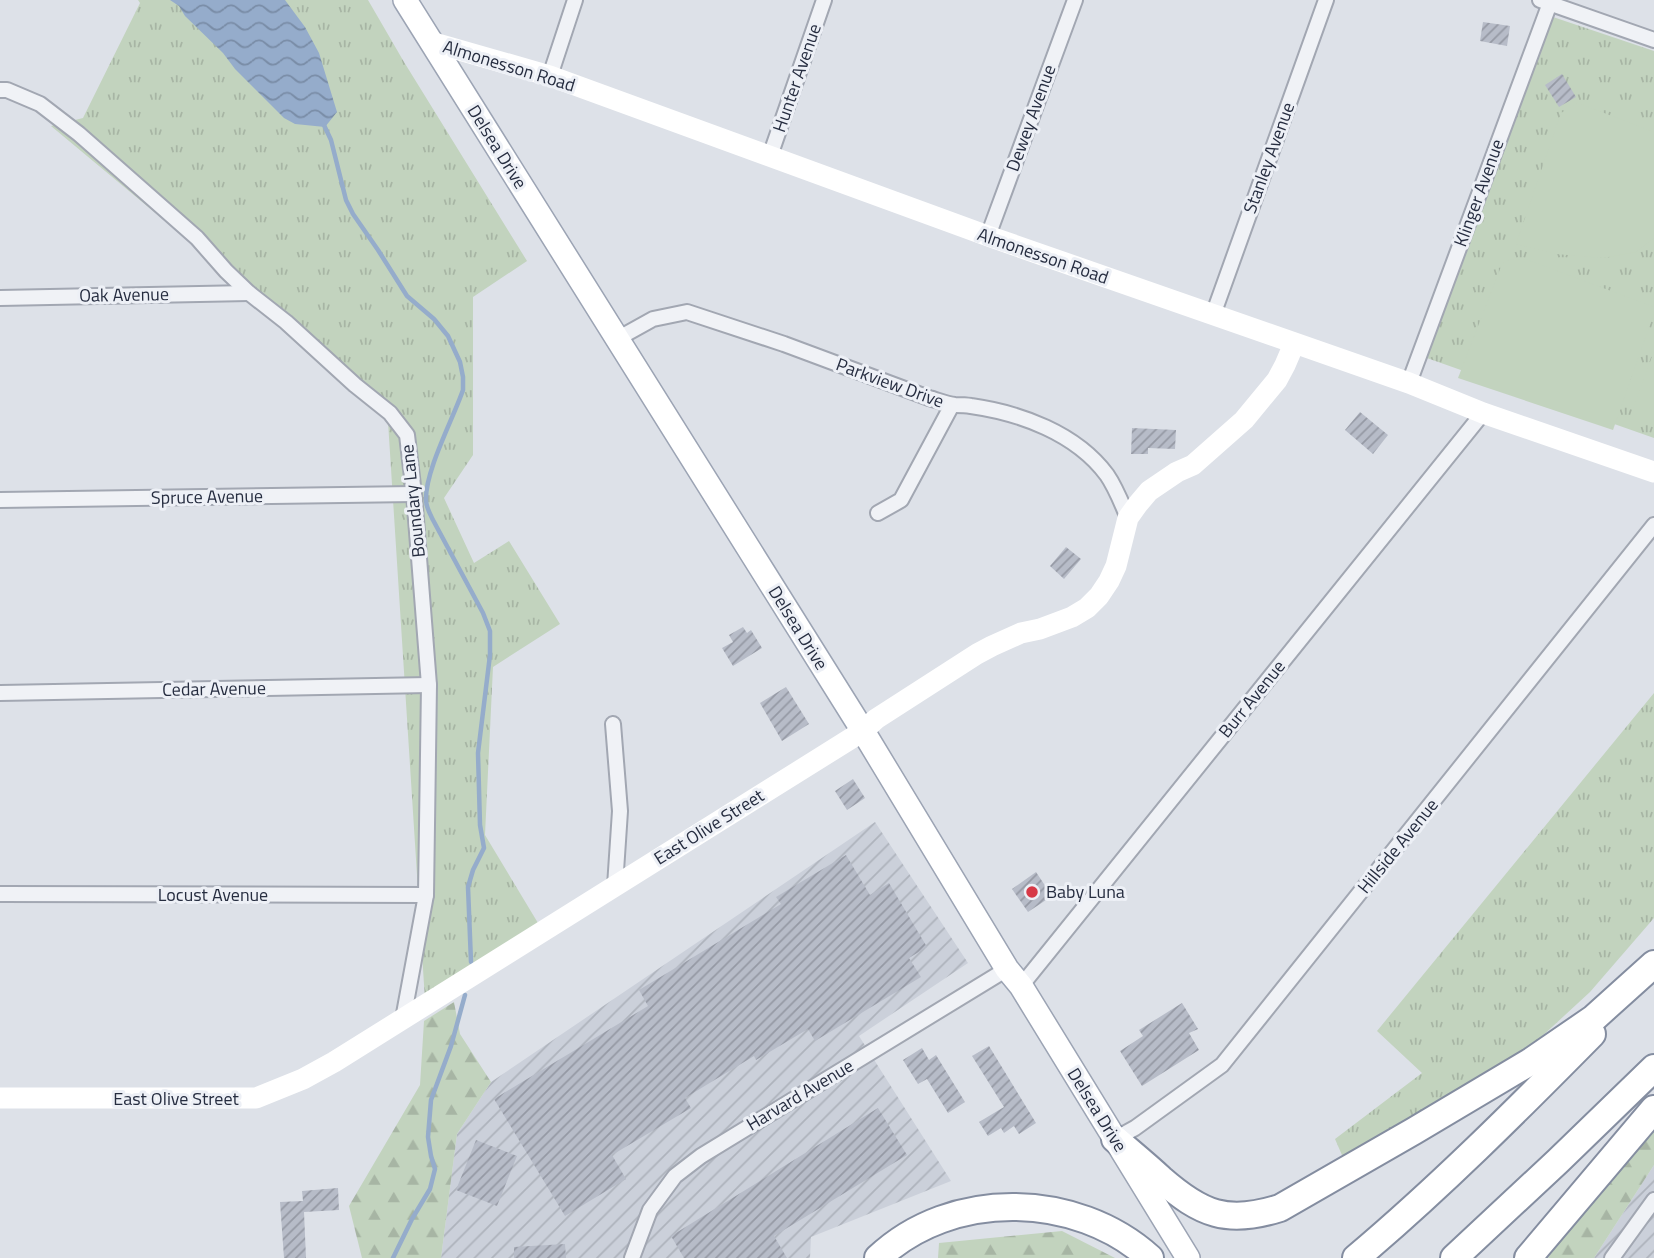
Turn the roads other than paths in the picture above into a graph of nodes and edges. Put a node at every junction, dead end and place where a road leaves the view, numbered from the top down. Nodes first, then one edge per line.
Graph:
1 (405, 0) edge
2 (575, 0) edge
3 (824, 0) edge
4 (1075, 0) edge
5 (1326, 0) edge
6 (1545, 2) edge
7 (1654, 40) edge
8 (431, 42) junction
9 (550, 76) junction
10 (0, 90) edge
11 (770, 156) junction
12 (988, 236) junction
13 (249, 293) junction
14 (0, 298) edge
15 (1213, 315) junction
16 (617, 339) junction
17 (1294, 344) junction
18 (1409, 383) junction
19 (952, 405) junction
20 (1483, 413) junction
21 (1654, 472) edge
22 (414, 494) junction
23 (0, 500) edge
24 (877, 513) dead end
25 (1128, 519) junction
26 (1654, 525) edge
27 (429, 685) junction
28 (0, 693) edge
29 (613, 724) dead end
30 (863, 731) junction
31 (615, 886) junction
32 (0, 894) edge
33 (426, 895) junction
34 (1654, 964) edge
35 (1654, 970) edge
36 (1014, 977) junction
37 (403, 1019) junction
38 (1654, 1068) edge
39 (0, 1098) edge
40 (1654, 1109) edge
41 (1115, 1139) junction
42 (1654, 1200) edge
43 (632, 1258) edge
44 (878, 1258) edge
45 (1150, 1258) edge
46 (1188, 1258) edge
47 (1356, 1258) edge
48 (1454, 1258) edge
49 (1528, 1258) edge
50 (1612, 1258) edge

1 - 8 main road, Delsea Drive
2 - 9 street
3 - 11 street, Hunter Avenue
4 - 12 street, Dewey Avenue
5 - 15 street, Stanley Avenue
6 - 7 street
6 - 18 street, Klinger Avenue
8 - 9 street, Almonesson Road
8 - 16 main road, Delsea Drive
9 - 11 street, Almonesson Road
10 - 13 street, Boundary Lane
11 - 12 street, Almonesson Road
12 - 15 street, Almonesson Road
13 - 14 street, Oak Avenue
13 - 22 street, Boundary Lane
15 - 17 street, Almonesson Road
16 - 19 street, Parkview Drive
16 - 30 main road, Delsea Drive
17 - 18 street, Almonesson Road
17 - 25 street, East Olive Street
18 - 20 street, Almonesson Road
19 - 24 street
19 - 25 street, Parkview Drive
20 - 21 street, Almonesson Road
20 - 36 street, Burr Avenue
22 - 23 street, Spruce Avenue
22 - 27 street, Boundary Lane
25 - 30 street, East Olive Street
26 - 41 street, Hillside Avenue
27 - 28 street, Cedar Avenue
27 - 33 street, Boundary Lane
29 - 31 street
30 - 31 street, East Olive Street
30 - 36 main road, Delsea Drive
31 - 37 street, East Olive Street
32 - 33 street, Locust Avenue
33 - 37 street, Boundary Lane
34 - 41 highway
35 - 47 highway
36 - 41 main road, Delsea Drive
36 - 43 street, Harvard Avenue
37 - 39 street, East Olive Street
38 - 48 highway
40 - 49 highway
41 - 46 main road, Delsea Drive
42 - 50 street
44 - 45 highway

